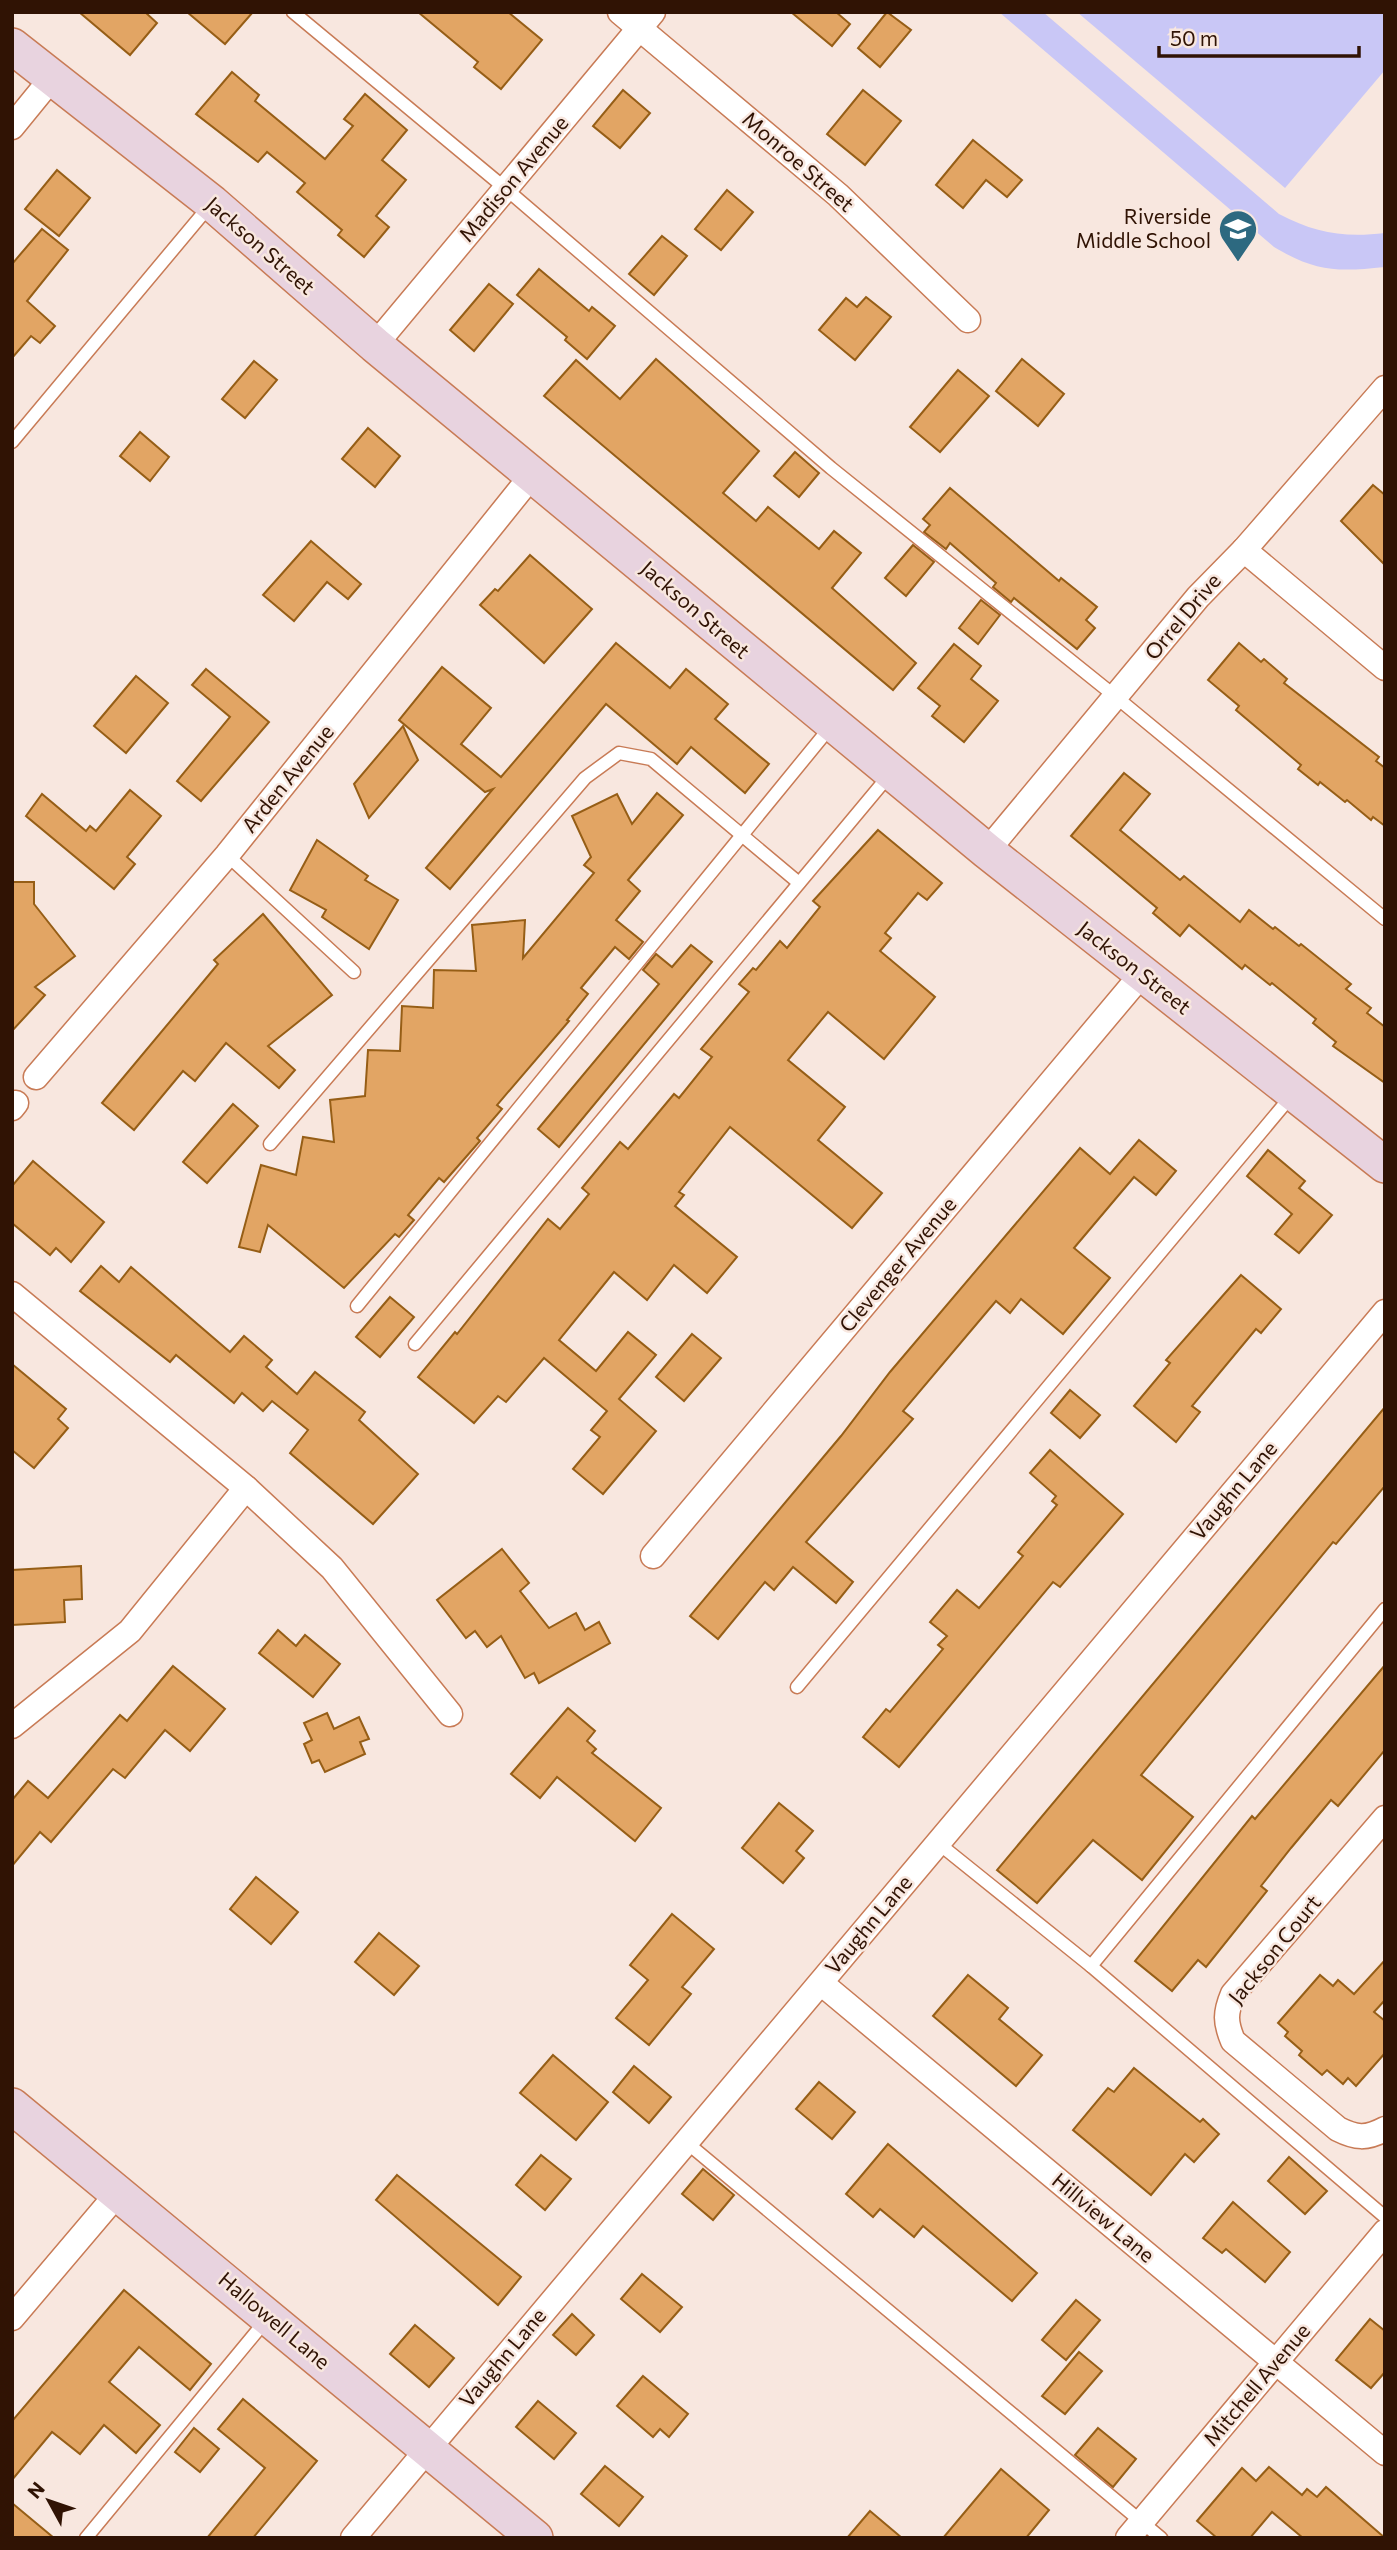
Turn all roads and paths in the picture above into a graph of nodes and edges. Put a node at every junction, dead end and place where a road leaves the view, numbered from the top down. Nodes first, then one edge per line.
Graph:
1 (293, 12) edge
2 (620, 12) edge
3 (646, 20) edge
4 (12, 46) edge
5 (52, 78) junction
6 (12, 127) edge
7 (506, 189) junction
8 (212, 204) junction
9 (968, 320) dead end
10 (375, 345) junction
11 (1381, 399) edge
12 (12, 442) edge
13 (533, 474) junction
14 (1244, 550) junction
15 (1385, 667) edge
16 (1116, 697) junction
17 (832, 724) junction
18 (891, 773) junction
19 (742, 835) junction
20 (987, 851) junction
21 (227, 855) junction
22 (799, 883) junction
23 (1385, 919) edge
24 (354, 972) dead end
25 (1142, 974) junction
26 (36, 1077) dead end
27 (1293, 1093) junction
28 (270, 1144) dead end
29 (1385, 1165) edge
30 (12, 1294) edge
31 (357, 1306) dead end
32 (1385, 1312) edge
33 (415, 1344) dead end
34 (246, 1488) junction
35 (653, 1556) dead end
36 (1385, 1609) edge
37 (797, 1687) dead end
38 (450, 1714) dead end
39 (16, 1718) edge
40 (1385, 1818) edge
41 (938, 1843) junction
42 (1091, 1966) junction
43 (821, 1983) junction
44 (12, 2106) edge
45 (1385, 2129) edge
46 (686, 2142) junction
47 (118, 2193) junction
48 (1385, 2217) edge
49 (1385, 2232) edge
50 (270, 2316) junction
51 (12, 2318) edge
52 (1276, 2363) junction
53 (426, 2449) junction
54 (1385, 2454) edge
55 (1135, 2530) edge
56 (86, 2538) edge
57 (353, 2538) edge
58 (535, 2538) edge
59 (1161, 2538) edge

1 - 7 lane
2 - 3 street, Monroe Street
3 - 7 street, Madison Avenue
3 - 9 street, Monroe Street
4 - 5 street, Jackson Street
5 - 6 street
5 - 8 street, Jackson Street
7 - 10 street, Madison Avenue
7 - 16 lane
8 - 10 street, Jackson Street
8 - 12 lane
10 - 13 street, Jackson Street
11 - 14 street, Orrel Drive
13 - 17 street, Jackson Street
13 - 21 street, Arden Avenue
14 - 15 street
14 - 16 street, Orrel Drive
16 - 20 street, Orrel Drive
16 - 23 lane
17 - 18 street, Jackson Street
17 - 19 lane
18 - 20 street, Jackson Street
18 - 22 lane
19 - 22 lane
19 - 28 lane
19 - 31 lane
20 - 25 street, Jackson Street
21 - 24 lane
21 - 26 street, Arden Avenue
22 - 33 lane
25 - 27 street, Jackson Street
25 - 35 street, Clevenger Avenue
27 - 29 street, Jackson Street
27 - 37 lane
30 - 34 street
32 - 41 street, Vaughn Lane
34 - 38 street
34 - 39 street
36 - 42 lane
40 - 45 street, Jackson Court
41 - 42 lane
41 - 43 street, Vaughn Lane
42 - 48 lane
43 - 46 street, Vaughn Lane
43 - 52 street, Hillview Lane
44 - 47 street, Hallowell Lane
46 - 53 street, Vaughn Lane
46 - 55 lane
47 - 50 street, Hallowell Lane
47 - 51 street
49 - 52 street, Mitchell Avenue
50 - 53 street, Hallowell Lane
50 - 56 lane
52 - 54 street, Hillview Lane
52 - 55 street, Mitchell Avenue
53 - 57 street, Vaughn Lane
53 - 58 street, Hallowell Lane
55 - 59 lane

